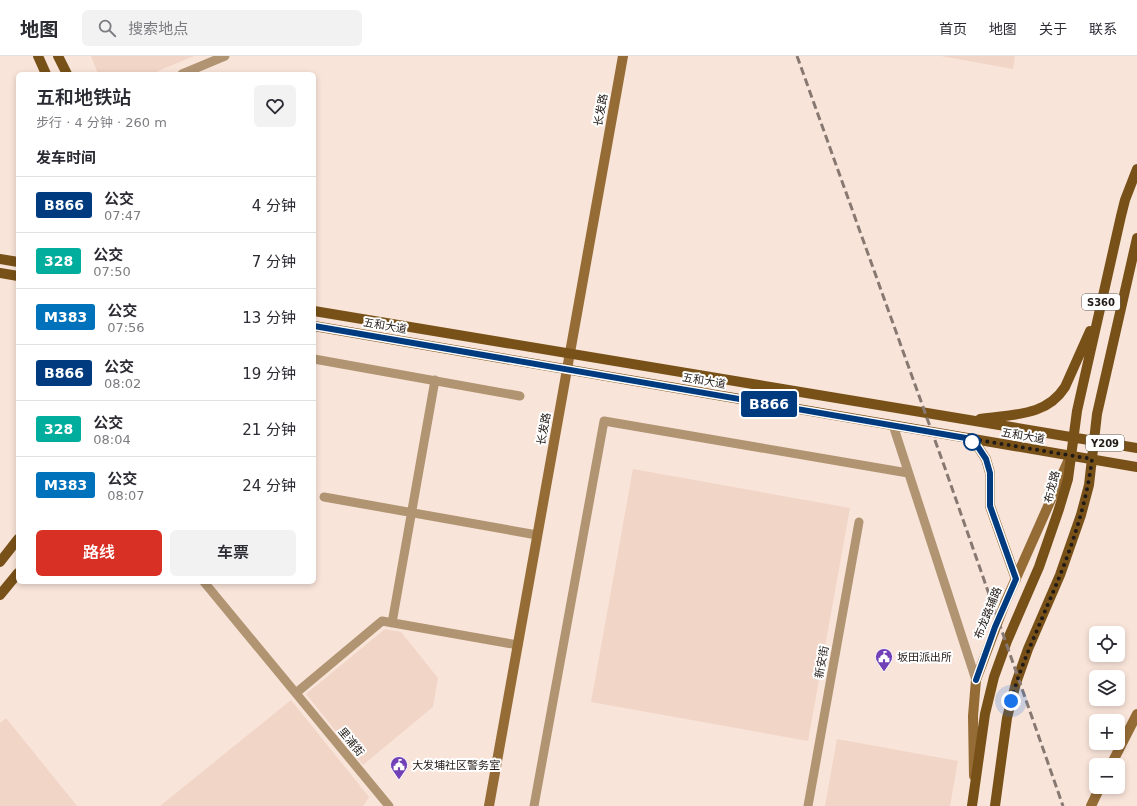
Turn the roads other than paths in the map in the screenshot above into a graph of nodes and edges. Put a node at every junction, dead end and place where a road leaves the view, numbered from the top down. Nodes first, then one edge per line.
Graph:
1 (38, 56) edge
2 (58, 56) edge
3 (225, 56) edge
4 (623, 56) edge
5 (45, 72) edge
6 (66, 72) edge
7 (187, 72) edge
8 (1137, 168) edge
9 (1137, 238) edge
10 (0, 259) edge
11 (16, 262) edge
12 (0, 273) edge
13 (16, 276) edge
14 (316, 311) edge
15 (1099, 311) junction
16 (316, 326) edge
17 (570, 354) junction
18 (316, 359) edge
19 (567, 369) junction
20 (435, 380) junction
21 (520, 396) dead end
22 (970, 420) junction
23 (893, 425) junction
24 (1073, 437) junction
25 (966, 438) junction
26 (1094, 441) junction
27 (1137, 448) edge
28 (1071, 456) junction
29 (1092, 459) junction
30 (1137, 467) edge
31 (908, 472) junction
32 (324, 497) dead end
33 (411, 513) junction
34 (859, 522) dead end
35 (537, 535) junction
36 (16, 542) edge
37 (0, 562) edge
38 (16, 575) edge
39 (1016, 579) junction
40 (206, 584) edge
41 (0, 595) edge
42 (392, 623) junction
43 (518, 645) junction
44 (976, 680) junction
45 (296, 693) junction
46 (1137, 714) edge
47 (1115, 758) edge
48 (974, 790) junction
49 (1096, 794) edge
50 (389, 806) edge
51 (489, 806) edge
52 (534, 806) edge
53 (808, 806) edge
54 (972, 806) edge
55 (995, 806) edge
56 (1090, 806) edge

1 - 5 main road
2 - 6 main road
3 - 7 street
4 - 17 street, 长发路
8 - 15 main road, 布龙路 / S360
9 - 26 main road, S360
10 - 11 main road
12 - 13 main road
14 - 17 main road, 五和大道 / Y209
15 - 22 main road
15 - 24 main road, 布龙路 / S360
16 - 19 main road, 五和大道 / Y209
17 - 19 street, 长发路
17 - 22 main road, 五和大道 / Y209
18 - 20 street
19 - 23 main road, 五和大道 / Y209
19 - 35 street, 长发路
20 - 21 street
20 - 33 street
22 - 24 main road, 五和大道 / Y209
23 - 25 main road, 五和大道 / Y209
23 - 31 street
24 - 26 main road, 五和大道 / Y209
24 - 28 main road, 布龙路 / S360
25 - 28 main road, 五和大道 / Y209
25 - 39 street
26 - 27 main road, 五和大道 / Y209
26 - 29 main road, S360
28 - 29 main road, 五和大道 / Y209
28 - 39 street, 布龙路辅路
28 - 48 main road, 布龙路 / S360
29 - 30 main road, 五和大道 / Y209
29 - 55 main road, S360
31 - 44 street
31 - 52 street
32 - 33 street
33 - 35 street
33 - 42 street
34 - 53 street, 新安街
35 - 43 street, 长发路
36 - 37 main road
38 - 41 main road
39 - 44 street, 布龙路辅路
40 - 45 street, 里浦街
42 - 43 street
42 - 45 street
43 - 51 street, 长发路
44 - 48 street, 布龙路辅路
45 - 50 street, 里浦街
46 - 47 street
48 - 54 main road, 布龙路 / S360
49 - 56 street

